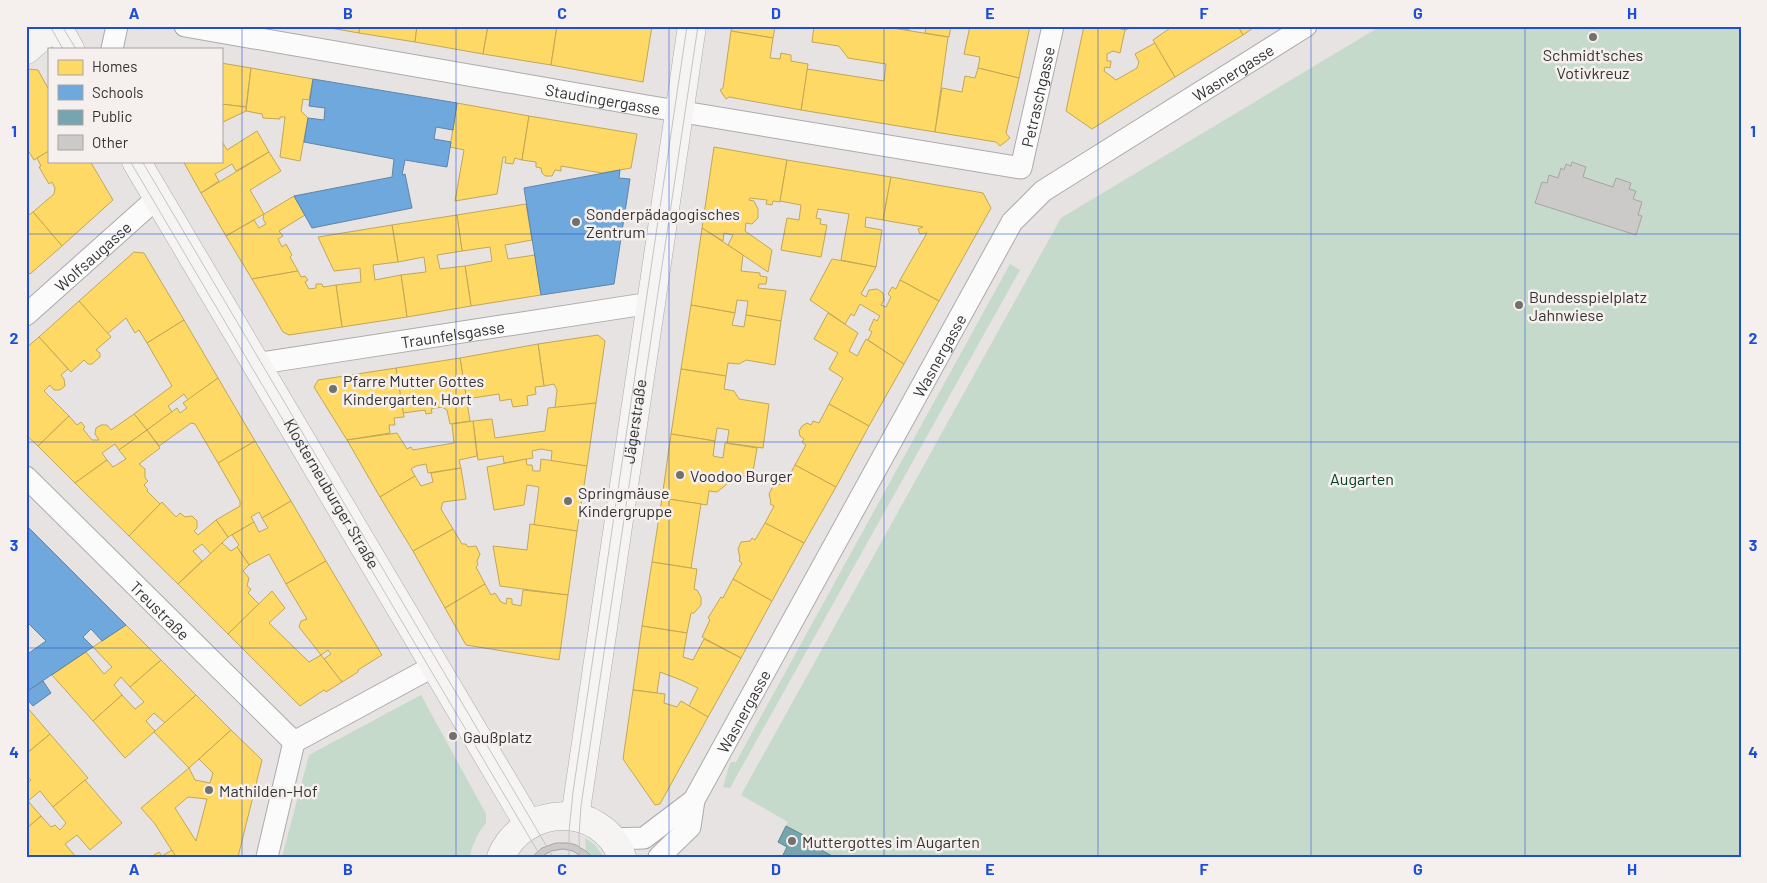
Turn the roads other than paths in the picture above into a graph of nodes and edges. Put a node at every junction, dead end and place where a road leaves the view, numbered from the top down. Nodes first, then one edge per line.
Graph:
1 (56, 26) edge
2 (117, 26) edge
3 (185, 26) edge
4 (692, 26) edge
5 (1053, 26) edge
6 (1306, 26) edge
7 (69, 48) edge
8 (112, 48) edge
9 (26, 50) edge
10 (680, 110) junction
11 (137, 162) edge
12 (1021, 168) joint
13 (157, 198) junction
14 (651, 303) junction
15 (26, 315) edge
16 (255, 364) junction
17 (26, 477) edge
18 (434, 666) junction
19 (294, 742) junction
20 (694, 800) junction
21 (575, 817) junction
22 (529, 825) junction
23 (616, 848) edge
24 (267, 857) edge
25 (502, 857) edge
26 (659, 857) edge

1 - 7 main road
1 - 9 main road
2 - 8 street
3 - 10 street, Staudingergasse
4 - 10 main road, Jägerstraße
5 - 12 street, Petraschgasse
6 - 20 street, Wasnergasse
10 - 12 street, Staudingergasse
10 - 14 main road, Jägerstraße
11 - 13 main road, Klosterneuburger Straße
13 - 15 street, Wolfsaugasse
13 - 16 main road, Klosterneuburger Straße
14 - 16 street, Traunfelsgasse
14 - 21 main road, Jägerstraße
16 - 18 main road, Klosterneuburger Straße
17 - 19 street, Treustraße
18 - 19 street
18 - 22 main road, Klosterneuburger Straße
19 - 24 street
20 - 23 street, Wasnergasse
20 - 26 street, Wasnergasse
21 - 22 main road
21 - 23 main road
22 - 25 main road

